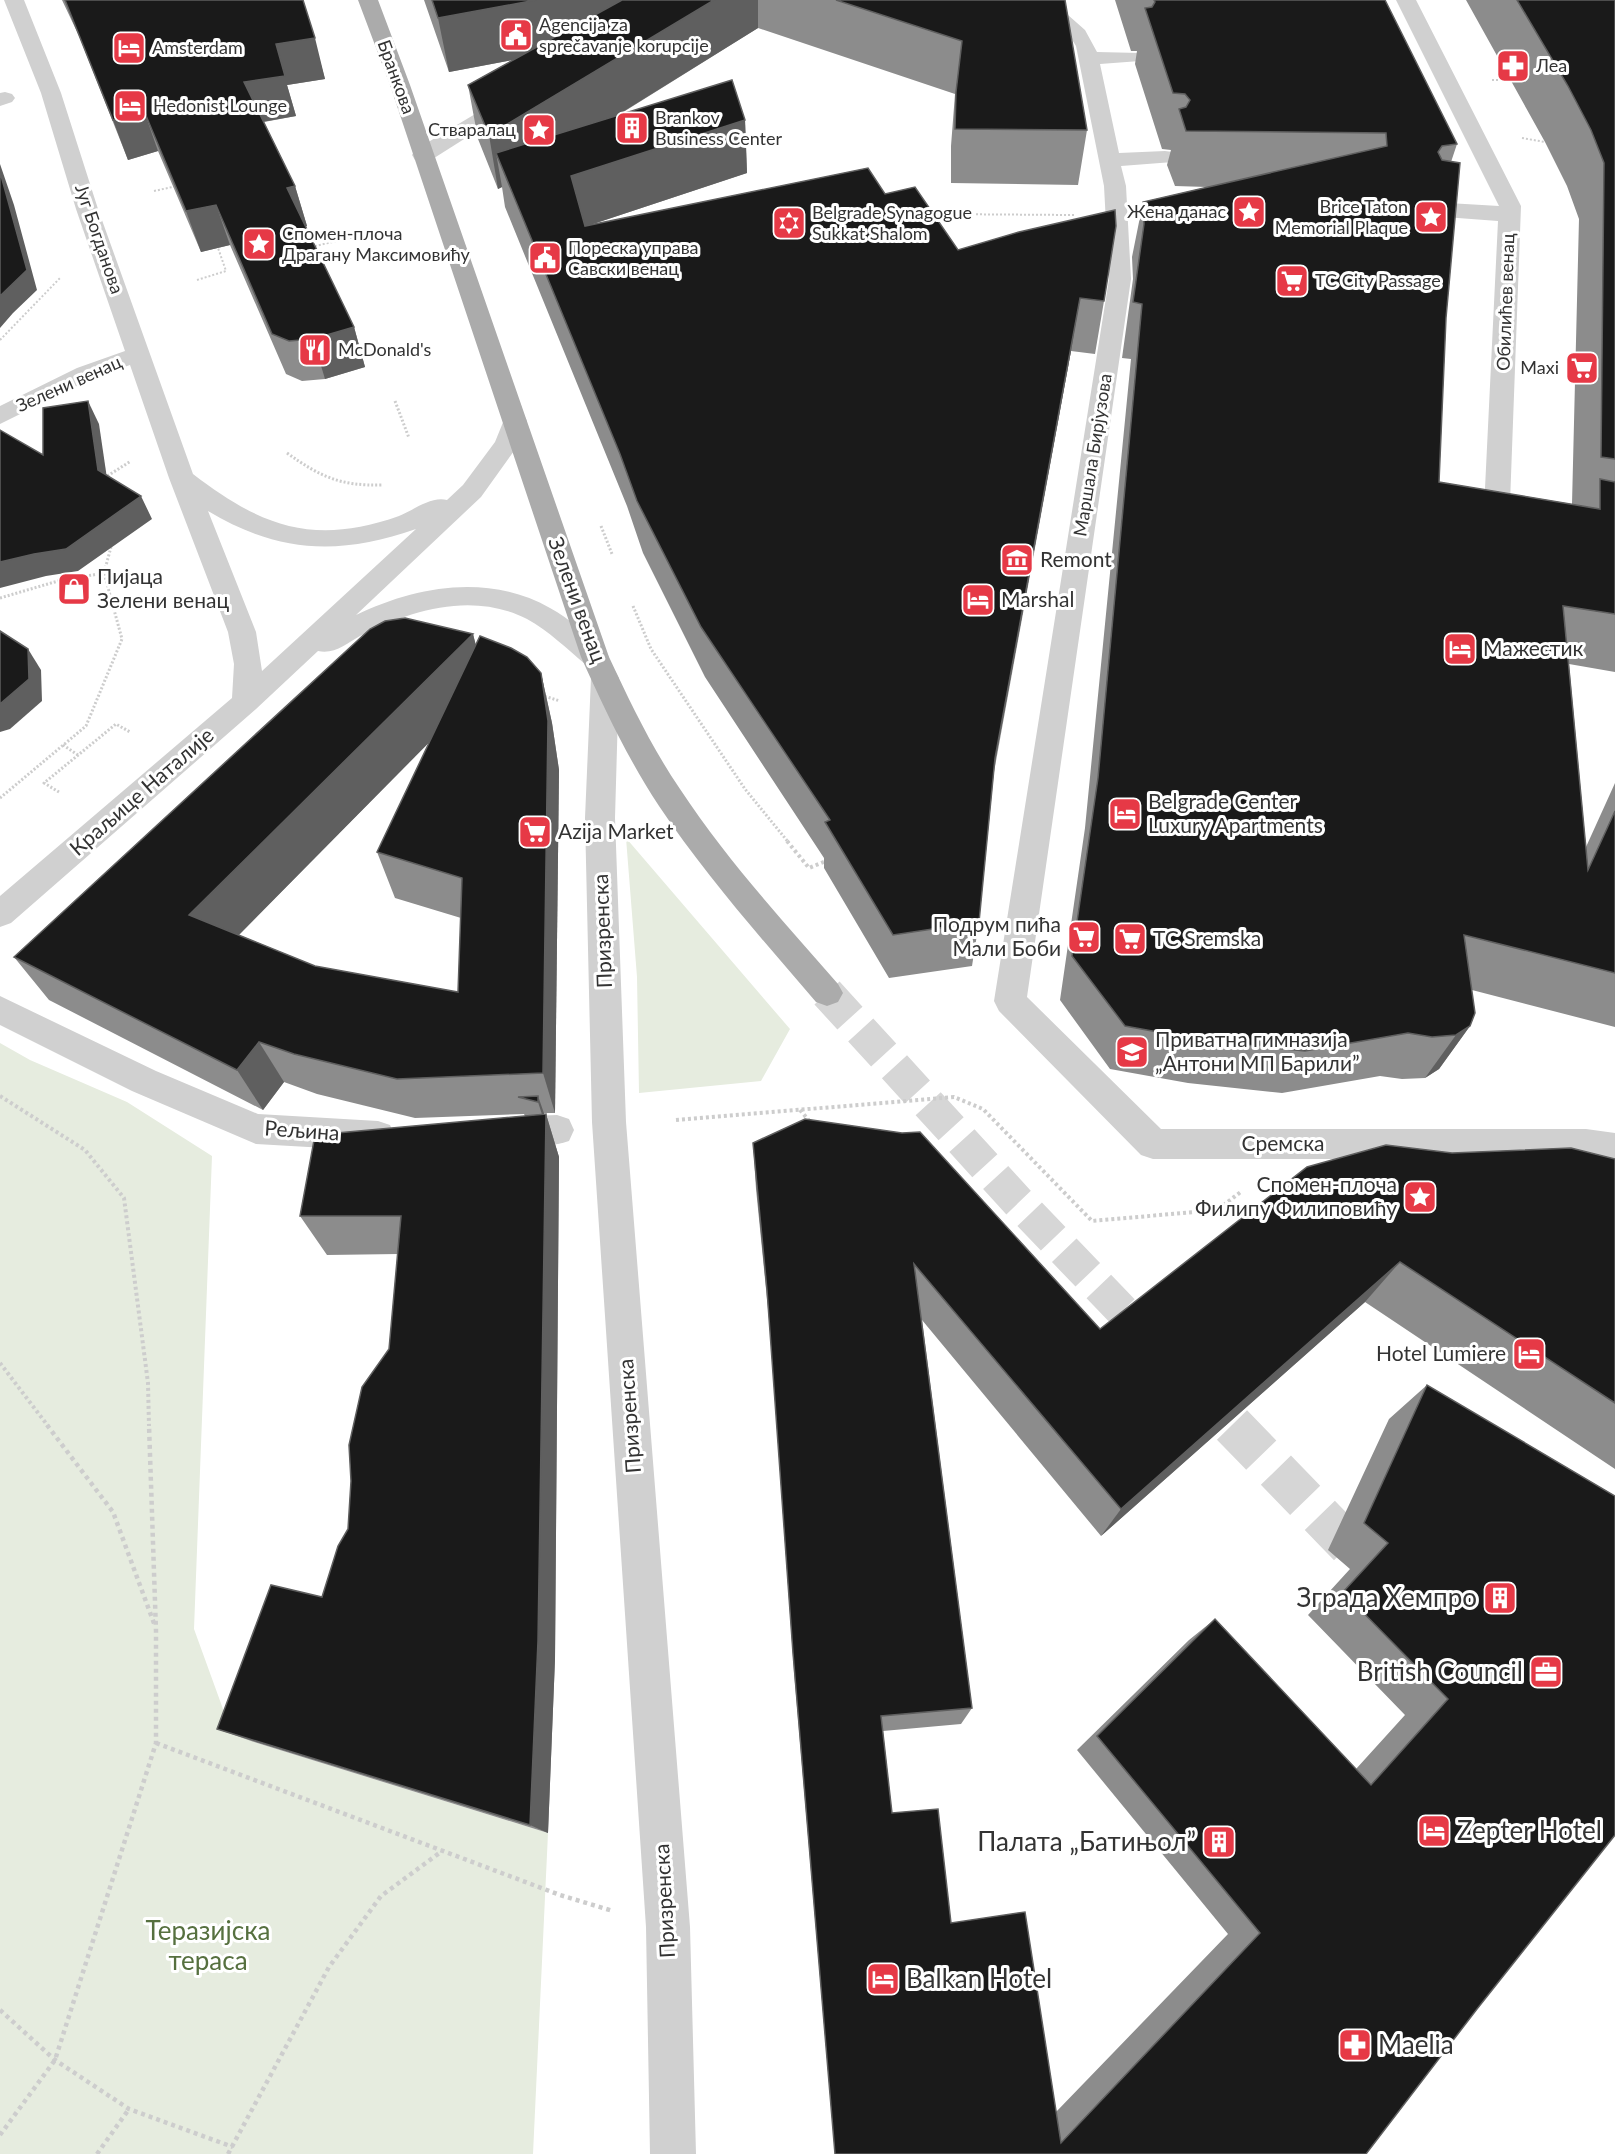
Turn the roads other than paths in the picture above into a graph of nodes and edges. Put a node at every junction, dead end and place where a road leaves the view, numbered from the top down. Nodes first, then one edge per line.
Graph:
1 (14, 0) edge
2 (368, 0) edge
3 (1040, 0) edge
4 (1406, 0) edge
5 (1131, 50) dead end
6 (1088, 52) junction
7 (535, 86) edge
8 (423, 155) junction
9 (1165, 157) dead end
10 (1112, 166) junction
11 (1431, 209) edge
12 (1509, 215) junction
13 (139, 354) junction
14 (0, 416) edge
15 (514, 421) junction
16 (182, 478) junction
17 (472, 491) junction
18 (1615, 530) edge
19 (282, 667) junction
20 (600, 668) junction
21 (246, 702) junction
22 (0, 914) edge
23 (827, 993) tunnel mouth
24 (1010, 1001) joint
25 (0, 1010) edge
26 (609, 1128) junction
27 (476, 1133) edge
28 (407, 1136) edge
29 (1615, 1148) edge
30 (673, 2154) edge

1 - 13 street, Југ Богданова
2 - 8 main road, Бранкова
3 - 6 street, Маршала Бирјузова
4 - 12 street, Обилићев венац
5 - 6 street
6 - 10 street, Маршала Бирјузова
7 - 8 street
8 - 15 main road, Зелени венац
9 - 10 street
10 - 24 street, Маршала Бирјузова
11 - 12 street
12 - 18 street, Обилићев венац
13 - 14 street, Зелени венац
13 - 16 street, Југ Богданова
15 - 17 street, Краљице Наталије
15 - 20 main road, Зелени венац
16 - 17 street
16 - 21 street, Југ Богданова
17 - 19 street, Краљице Наталије
19 - 20 street, Краљице Наталије
19 - 21 street, Краљице Наталије
20 - 23 main road, Зелени венац
20 - 26 street, Призренска
21 - 22 street, Краљице Наталије
24 - 29 street, Сремска
25 - 28 street, Рељина
26 - 27 street
26 - 30 street, Призренска

